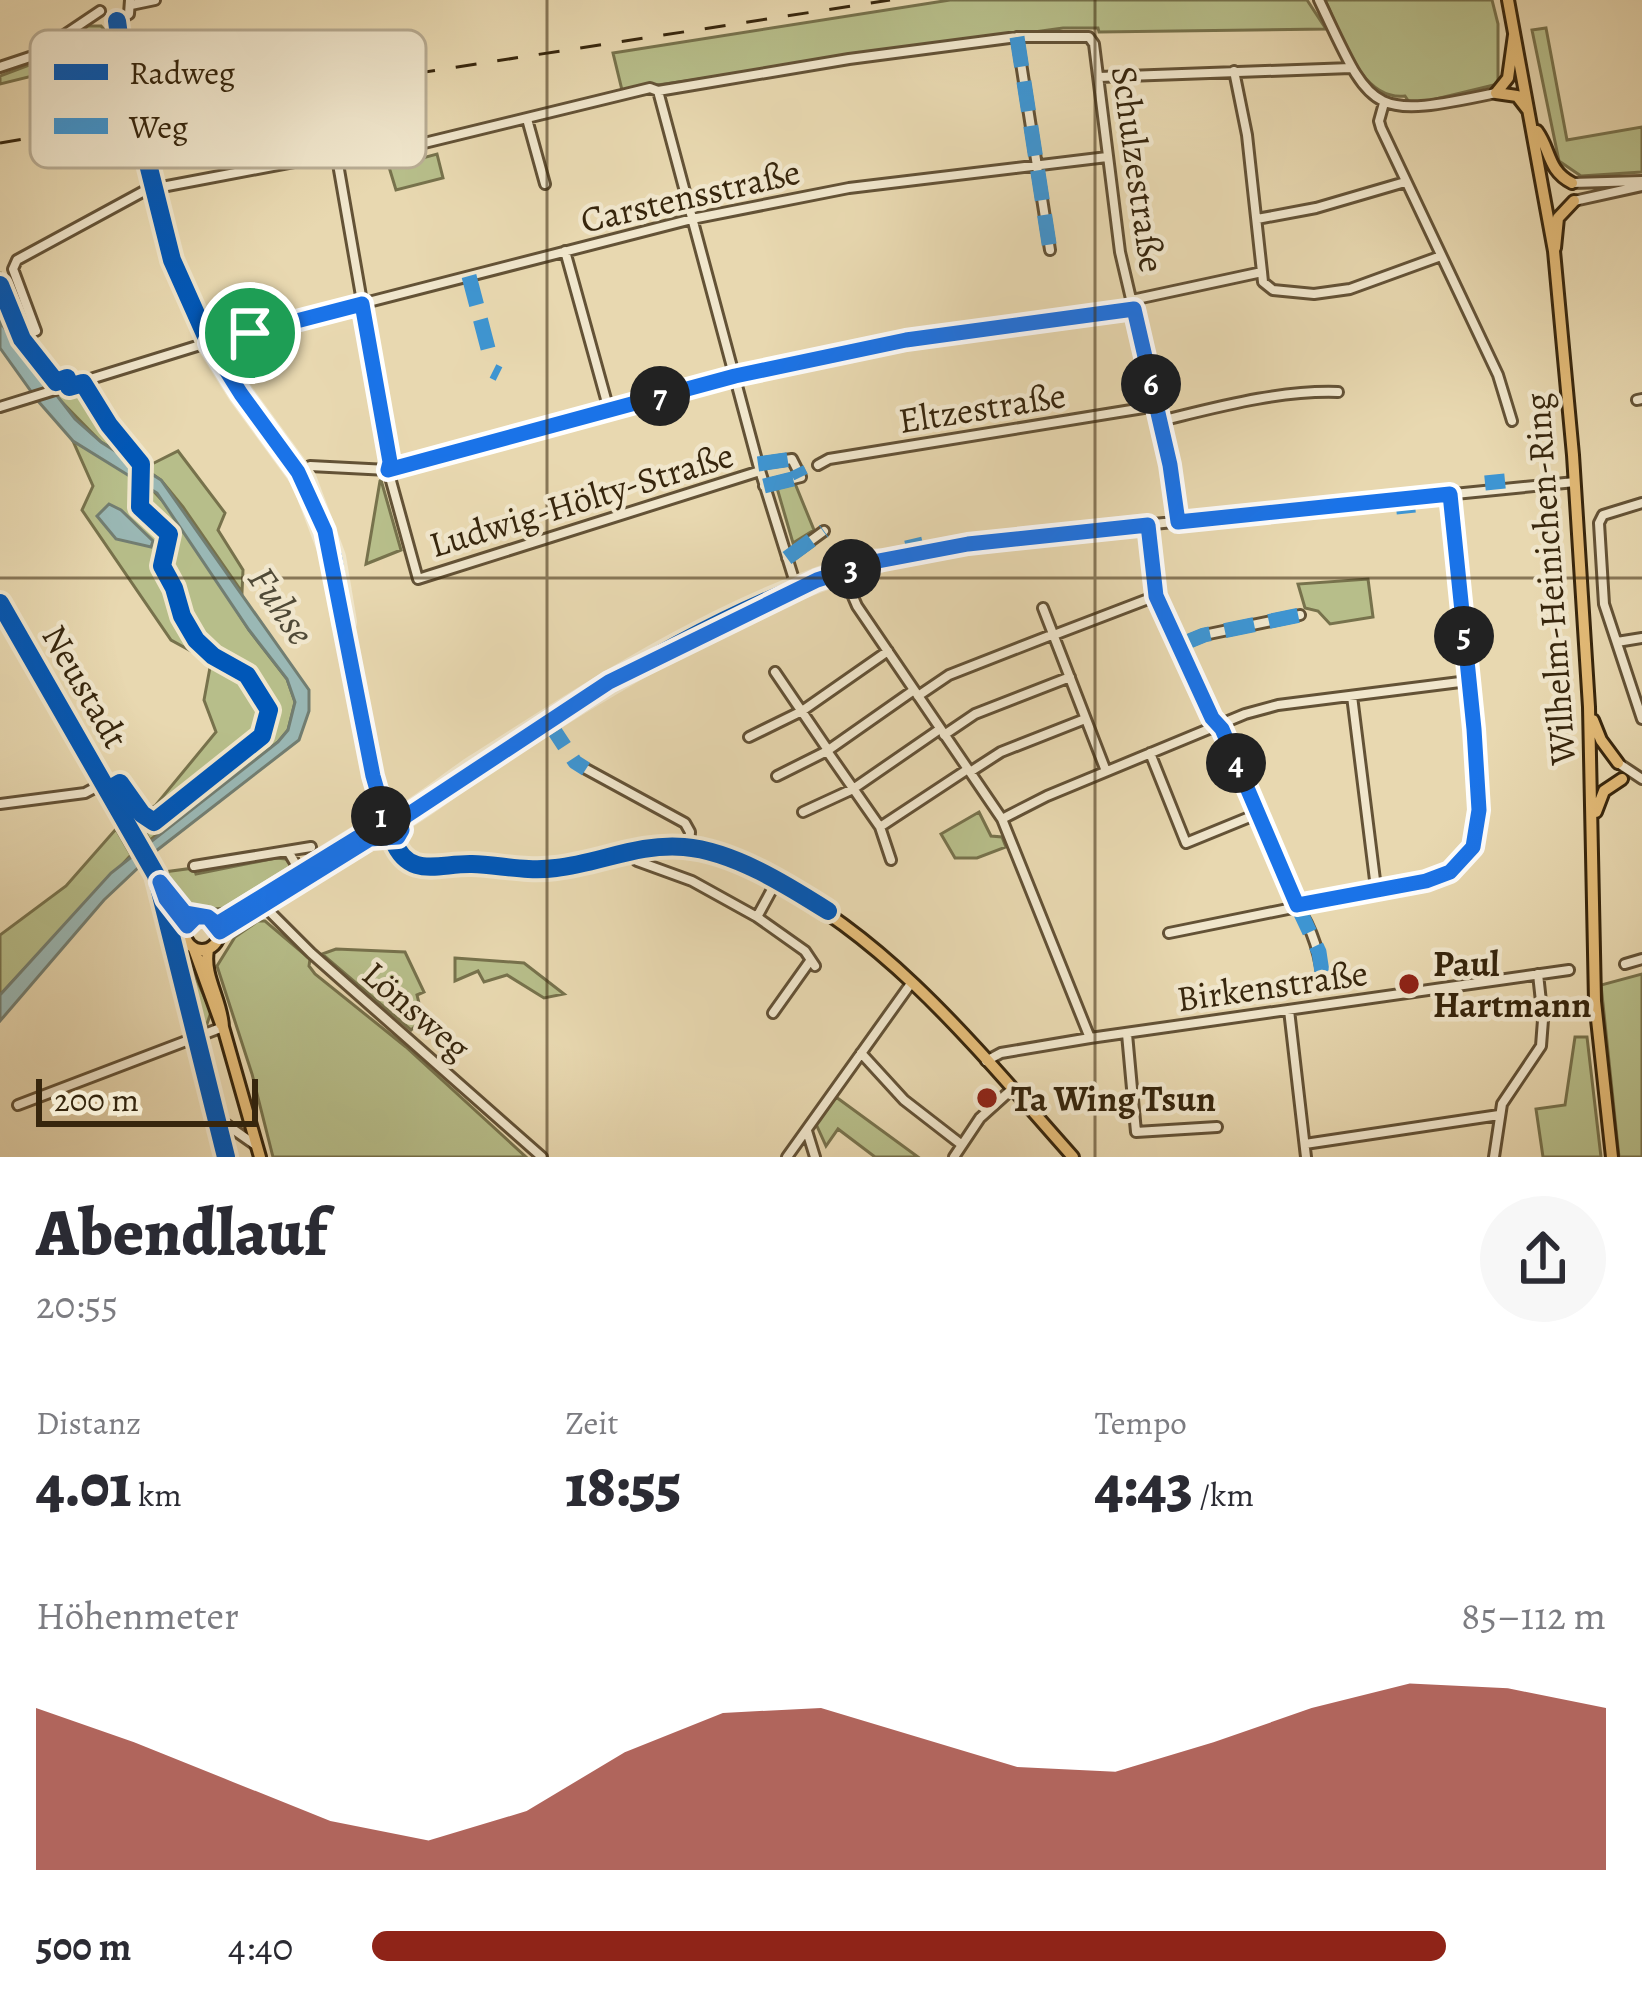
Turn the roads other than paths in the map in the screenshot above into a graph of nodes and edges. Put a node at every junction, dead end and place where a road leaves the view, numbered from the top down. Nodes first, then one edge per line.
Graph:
1 (155, 0) edge
2 (1319, 0) edge
3 (1508, 0) edge
4 (131, 2) edge
5 (100, 5) edge
6 (117, 22) junction
7 (67, 30) edge
8 (118, 30) edge
9 (1515, 32) junction
10 (1017, 38) junction
11 (30, 57) edge
12 (0, 67) edge
13 (1351, 68) junction
14 (1234, 71) junction
15 (1099, 76) junction
16 (654, 89) junction
17 (1496, 93) junction
18 (1384, 103) junction
19 (527, 119) junction
20 (1534, 123) junction
21 (426, 143) edge
22 (1107, 157) junction
23 (1035, 164) junction
24 (149, 168) edge
25 (261, 168) edge
26 (339, 168) edge
27 (1406, 182) junction
28 (1572, 183) joint
29 (545, 184) dead end
30 (1642, 184) edge
31 (154, 188) junction
32 (1574, 201) joint
33 (692, 219) junction
34 (1257, 219) junction
35 (1050, 250) dead end
36 (565, 251) junction
37 (1554, 251) junction
38 (1441, 256) junction
39 (1262, 272) junction
40 (362, 304) junction
41 (1133, 304) junction
42 (36, 331) dead end
43 (209, 343) junction
44 (735, 376) junction
45 (1338, 392) dead end
46 (3, 405) edge
47 (1156, 406) junction
48 (609, 410) junction
49 (1160, 421) junction
50 (1512, 421) dead end
51 (818, 465) dead end
52 (759, 468) junction
53 (388, 470) junction
54 (298, 472) junction
55 (1575, 482) junction
56 (764, 486) junction
57 (1450, 494) junction
58 (1642, 503) edge
59 (1178, 522) junction
60 (1148, 525) junction
61 (824, 531) dead end
62 (787, 558) junction
63 (842, 572) junction
64 (797, 589) junction
65 (1156, 596) junction
66 (0, 602) edge
67 (1042, 608) dead end
68 (1300, 614) dead end
69 (1054, 635) junction
70 (1642, 638) edge
71 (1617, 642) junction
72 (1182, 644) junction
73 (888, 652) junction
74 (775, 672) dead end
75 (1070, 677) junction
76 (1468, 681) junction
77 (916, 693) junction
78 (1352, 696) junction
79 (1589, 707) junction
80 (802, 711) junction
81 (1085, 719) junction
82 (1642, 719) edge
83 (1217, 724) junction
84 (942, 732) junction
85 (749, 737) dead end
86 (828, 751) junction
87 (1150, 753) junction
88 (1618, 763) junction
89 (1593, 767) junction
90 (586, 769) dead end
91 (969, 771) junction
92 (1106, 771) junction
93 (777, 776) dead end
94 (1622, 779) junction
95 (1642, 781) edge
96 (104, 783) junction
97 (853, 789) junction
98 (0, 805) edge
99 (803, 812) dead end
100 (384, 814) junction
101 (1257, 814) junction
102 (1002, 819) junction
103 (400, 820) junction
104 (1593, 821) junction
105 (880, 827) junction
106 (377, 832) junction
107 (393, 840) junction
108 (311, 848) dead end
109 (689, 848) junction
110 (288, 851) junction
111 (891, 860) dead end
112 (637, 861) dead end
113 (194, 866) dead end
114 (303, 877) junction
115 (776, 882) junction
116 (1376, 888) junction
117 (261, 904) junction
118 (1297, 905) junction
119 (164, 915) dead end
120 (757, 917) junction
121 (191, 922) junction
122 (218, 928) junction
123 (1169, 933) dead end
124 (194, 949) junction
125 (208, 950) junction
126 (1642, 959) edge
127 (1625, 964) dead end
128 (1569, 970) dead end
129 (1538, 974) junction
130 (1323, 979) dead end
131 (912, 982) junction
132 (1288, 1010) junction
133 (773, 1013) dead end
134 (224, 1027) junction
135 (1127, 1034) junction
136 (196, 1037) junction
137 (1090, 1038) junction
138 (861, 1053) junction
139 (985, 1062) junction
140 (1011, 1090) junction
141 (18, 1105) dead end
142 (1498, 1114) junction
143 (216, 1117) junction
144 (1217, 1127) dead end
145 (807, 1130) junction
146 (1305, 1144) junction
147 (962, 1145) junction
148 (259, 1152) edge
149 (226, 1157) edge
150 (542, 1157) edge
151 (787, 1157) edge
152 (815, 1157) edge
153 (954, 1157) edge
154 (1072, 1157) edge
155 (1306, 1157) edge
156 (1494, 1157) edge
157 (1612, 1157) edge

1 - 4 street
2 - 13 street
3 - 9 main road, Wilhelm-Heinichen-Ring
4 - 6 street
5 - 6 street
5 - 7 street
6 - 8 street
9 - 17 main road
9 - 20 main road, Wilhelm-Heinichen-Ring
10 - 15 street, Schulzestraße
10 - 16 street
10 - 23 street
11 - 12 street
13 - 14 street
13 - 18 street
14 - 15 street
14 - 34 street
15 - 22 street, Schulzestraße
16 - 19 street
16 - 33 street
17 - 18 street
17 - 20 main road
18 - 27 street
19 - 21 street
19 - 29 street
20 - 28 main road
20 - 37 main road, Wilhelm-Heinichen-Ring
22 - 23 street, Carstensstraße
22 - 41 street, Schulzestraße
23 - 33 street, Carstensstraße
23 - 35 street
24 - 31 street
25 - 31 street
26 - 40 street
27 - 34 street
27 - 38 street
28 - 30 street
30 - 32 street
31 - 42 street
31 - 43 street
32 - 37 main road
33 - 36 street, Carstensstraße
33 - 44 street
34 - 39 street
36 - 40 street, Carstensstraße
36 - 48 street
37 - 55 main road, Wilhelm-Heinichen-Ring
38 - 39 street
38 - 50 street
39 - 41 street
40 - 43 street, Carstensstraße
40 - 53 street
41 - 44 street
41 - 47 street, Schulzestraße
43 - 46 street, Carstensstraße
43 - 54 street
44 - 48 street
44 - 52 street
45 - 49 street
47 - 49 street, Schulzestraße
47 - 51 street, Eltzestraße
48 - 53 street
49 - 59 street, Schulzestraße
52 - 53 street, Ludwig-Hölty-Straße
52 - 56 street
52 - 56 street
53 - 54 street
54 - 100 street
55 - 57 street
55 - 79 main road, Wilhelm-Heinichen-Ring
56 - 62 street
57 - 59 street
57 - 76 street
58 - 71 street
59 - 60 street
60 - 63 street
60 - 65 street
61 - 62 street
62 - 64 street
63 - 64 street
63 - 73 street
64 - 103 street
65 - 69 street
65 - 72 street
66 - 96 main road, Neustadt
67 - 69 street
68 - 72 street
69 - 75 street
69 - 77 street
70 - 71 street
71 - 82 street
72 - 83 street
73 - 77 street
73 - 80 street
74 - 80 street
75 - 81 street
75 - 84 street
76 - 78 street
76 - 116 street
77 - 84 street
77 - 86 street
78 - 83 street
78 - 116 street
79 - 88 main road
79 - 89 main road, Wilhelm-Heinichen-Ring
80 - 85 street
80 - 86 street
81 - 91 street
81 - 92 street
83 - 87 street
83 - 101 street
84 - 91 street
84 - 97 street
86 - 93 street
86 - 97 street
87 - 92 street
87 - 101 street
88 - 89 main road
88 - 95 street
89 - 94 main road
89 - 104 main road, Wilhelm-Heinichen-Ring
90 - 109 street
91 - 102 street
91 - 105 street
92 - 102 street
94 - 95 street
94 - 104 main road
96 - 98 street
96 - 121 main road, Neustadt
97 - 99 street
97 - 105 street
100 - 103 main road
100 - 106 main road
101 - 118 street
102 - 137 street
103 - 107 main road
104 - 157 main road, Wilhelm-Heinichen-Ring
105 - 111 street
106 - 107 main road
106 - 114 main road
107 - 109 main road
108 - 110 street
109 - 115 main road
110 - 113 street
110 - 114 street
112 - 120 street
114 - 117 main road
115 - 120 street
115 - 131 main road
116 - 118 street
117 - 122 main road
117 - 150 street, Lönsweg
118 - 123 street
118 - 130 street
119 - 136 street
120 - 133 street
121 - 122 main road
121 - 124 main road
122 - 125 main road
124 - 125 main road
124 - 134 main road
125 - 134 main road
126 - 127 street
128 - 129 street, Birkenstraße
129 - 132 street, Birkenstraße
129 - 142 street
131 - 138 street
131 - 139 main road
132 - 135 street, Birkenstraße
132 - 146 street
134 - 136 street
134 - 148 main road
135 - 137 street, Birkenstraße
135 - 144 street
136 - 141 street
136 - 143 street
137 - 139 street, Birkenstraße
138 - 145 street
138 - 147 street
139 - 140 main road
140 - 147 street
140 - 154 main road
142 - 146 street
142 - 156 street
143 - 148 street
143 - 149 street
145 - 151 street
145 - 152 street
146 - 155 street
147 - 153 street

